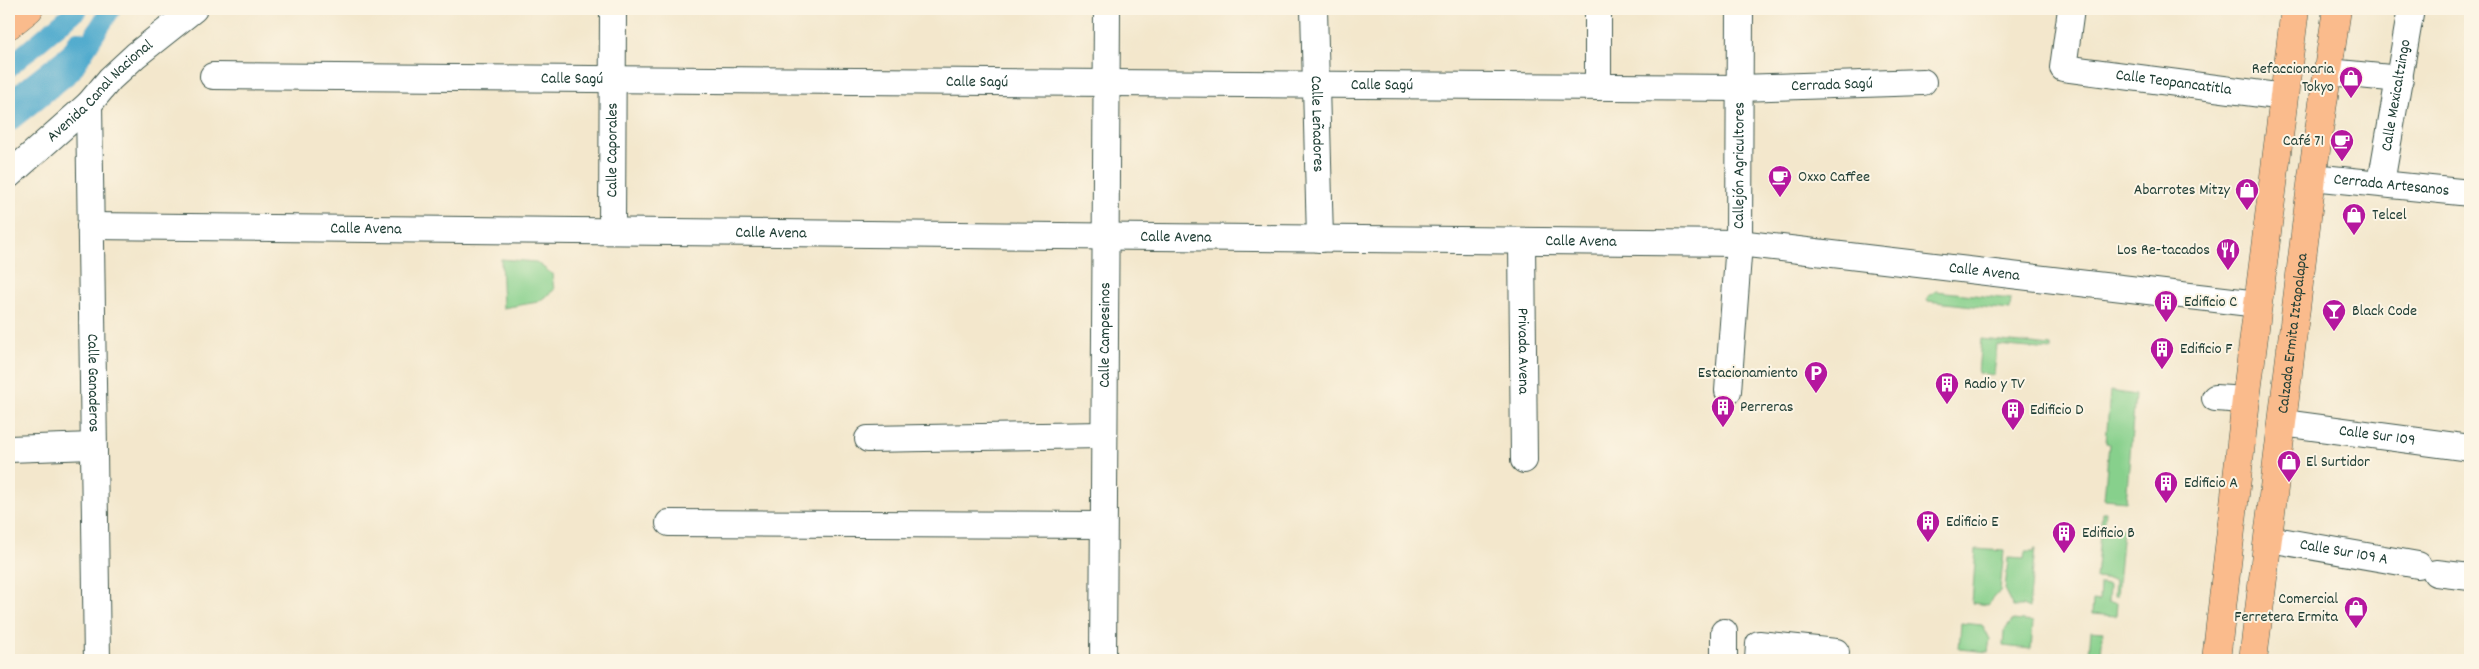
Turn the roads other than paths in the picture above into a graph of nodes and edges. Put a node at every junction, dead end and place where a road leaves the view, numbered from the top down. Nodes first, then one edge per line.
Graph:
1 (29, 9) edge
2 (194, 9) edge
3 (613, 9) edge
4 (1107, 9) edge
5 (1314, 9) edge
6 (1598, 9) edge
7 (2071, 9) edge
8 (2295, 9) edge
9 (2337, 9) edge
10 (2411, 9) edge
11 (1740, 14) edge
12 (9, 24) edge
13 (2329, 72) junction
14 (213, 76) dead end
15 (612, 79) junction
16 (2400, 79) junction
17 (1923, 82) dead end
18 (1106, 83) junction
19 (1316, 85) junction
20 (1598, 87) junction
21 (1740, 88) junction
22 (2284, 97) junction
23 (89, 104) junction
24 (9, 175) edge
25 (2312, 177) junction
26 (2381, 183) junction
27 (2470, 192) edge
28 (90, 226) junction
29 (612, 231) junction
30 (1105, 237) junction
31 (1320, 239) junction
32 (1522, 241) junction
33 (1739, 243) junction
34 (2258, 304) junction
35 (1728, 391) dead end
36 (2215, 398) dead end
37 (2246, 400) junction
38 (2283, 423) junction
39 (1104, 435) junction
40 (868, 439) dead end
41 (92, 446) junction
42 (2470, 448) edge
43 (9, 449) edge
44 (1524, 460) dead end
45 (669, 523) dead end
46 (1104, 525) junction
47 (2269, 539) junction
48 (2470, 577) edge
49 (1724, 632) dead end
50 (1836, 652) dead end
51 (97, 660) edge
52 (1103, 660) edge
53 (1724, 660) edge
54 (1758, 660) edge
55 (2216, 660) edge
56 (2253, 660) edge

1 - 12 main road
2 - 23 street, Avenida Canal Nacional
3 - 15 street, Calle Caporales
4 - 18 street, Calle Campesinos
5 - 19 street, Calle Leñadores
6 - 20 street
7 - 22 street, Calle Teopancatitla
8 - 22 main road
9 - 13 main road, Calzada Ermita Iztapalapa
10 - 16 street, Calle Mexicaltzingo
11 - 21 street, Callejón Agricultores
13 - 16 street
13 - 25 main road, Calzada Ermita Iztapalapa
14 - 15 street, Calle Sagú
15 - 18 street, Calle Sagú
15 - 29 street, Calle Caporales
16 - 26 street, Calle Mexicaltzingo
17 - 21 street, Cerrada Sagú
18 - 19 street, Calle Sagú
18 - 30 street, Calle Campesinos
19 - 20 street, Calle Sagú
19 - 31 street, Calle Leñadores
20 - 21 street, Calle Sagú
21 - 33 street, Callejón Agricultores
22 - 34 main road
23 - 24 street, Avenida Canal Nacional
23 - 28 street, Calle Ganaderos
25 - 26 street, Cerrada Artesanos
25 - 38 main road, Calzada Ermita Iztapalapa
26 - 27 street, Cerrada Artesanos
28 - 29 street, Calle Avena
28 - 41 street, Calle Ganaderos
29 - 30 street, Calle Avena
30 - 31 street, Calle Avena
30 - 39 street, Calle Campesinos
31 - 32 street, Calle Avena
32 - 33 street, Calle Avena
32 - 44 street, Privada Avena
33 - 34 street, Calle Avena
33 - 35 street, Callejón Agricultores
34 - 37 main road
36 - 37 street
37 - 55 main road
38 - 42 street, Calle Sur 109
38 - 47 main road, Calzada Ermita Iztapalapa
39 - 40 street
39 - 46 street, Calle Campesinos
41 - 43 street
41 - 51 street, Calle Ganaderos
45 - 46 street
46 - 52 street, Calle Campesinos
47 - 48 street, Calle Sur 109 A
47 - 56 main road, Calzada Ermita Iztapalapa
49 - 53 street
50 - 54 street

